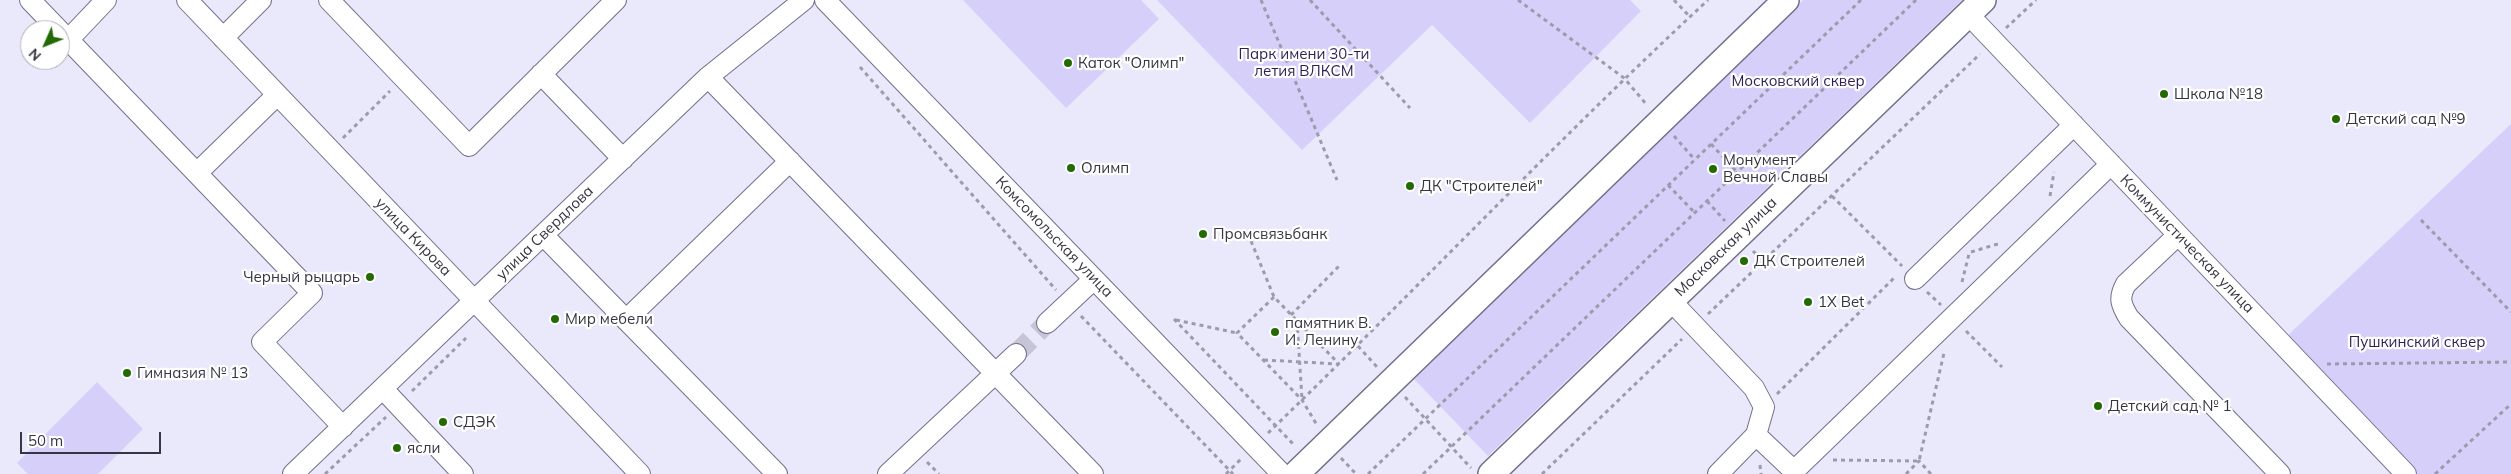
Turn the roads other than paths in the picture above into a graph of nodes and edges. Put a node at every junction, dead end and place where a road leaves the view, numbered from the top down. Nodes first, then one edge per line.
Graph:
1 (30, 0) edge
2 (106, 0) edge
3 (187, 0) edge
4 (262, 0) edge
5 (329, 0) edge
6 (616, 0) edge
7 (804, 0) edge
8 (825, 0) edge
9 (1786, 0) edge
10 (1975, 7) edge
11 (50, 20) edge
12 (70, 36) edge
13 (223, 38) junction
14 (70, 40) edge
15 (541, 74) junction
16 (708, 77) junction
17 (277, 95) junction
18 (2074, 126) junction
19 (622, 159) junction
20 (790, 161) junction
21 (2111, 164) junction
22 (197, 173) junction
23 (543, 235) junction
24 (2178, 235) junction
25 (1906, 277) road end
26 (1094, 279) junction
27 (1671, 301) junction
28 (474, 302) junction
29 (626, 320) junction
30 (1047, 323) tunnel mouth
31 (1016, 354) tunnel mouth
32 (995, 373) junction
33 (383, 389) junction
34 (343, 427) junction
35 (1756, 435) junction
36 (1302, 468) edge
37 (2399, 472) edge
38 (293, 474) edge
39 (464, 474) edge
40 (640, 474) edge
41 (777, 474) edge
42 (888, 474) edge
43 (1093, 474) edge
44 (1282, 474) edge
45 (1491, 474) edge
46 (1718, 474) edge
47 (2280, 474) edge

1 - 11 street
2 - 12 street
3 - 13 street, улица Кирова
4 - 13 street
5 - 15 street
6 - 15 street
7 - 16 street, улица Свердлова
8 - 26 street, Комсомольская улица
9 - 36 main road
10 - 18 street, Коммунистическая улица
10 - 27 main road, Московская улица
13 - 17 street, улица Кирова
14 - 22 street
15 - 19 street
16 - 19 street, улица Свердлова
16 - 20 street
17 - 22 street
17 - 28 street, улица Кирова
18 - 21 street, Коммунистическая улица
18 - 25 street
19 - 23 street, улица Свердлова
20 - 29 street
20 - 32 street
21 - 24 street, Коммунистическая улица
21 - 35 street
22 - 34 street
23 - 28 street, улица Свердлова
23 - 29 street
24 - 37 street, Коммунистическая улица
24 - 47 street
26 - 30 street
26 - 44 street, Комсомольская улица
27 - 35 street
27 - 45 main road, Московская улица
28 - 33 street, улица Свердлова
28 - 40 street, улица Кирова
29 - 41 street
31 - 32 street
32 - 42 street
32 - 43 street
33 - 34 street, улица Свердлова
33 - 39 street
34 - 38 street, улица Свердлова
35 - 46 street

